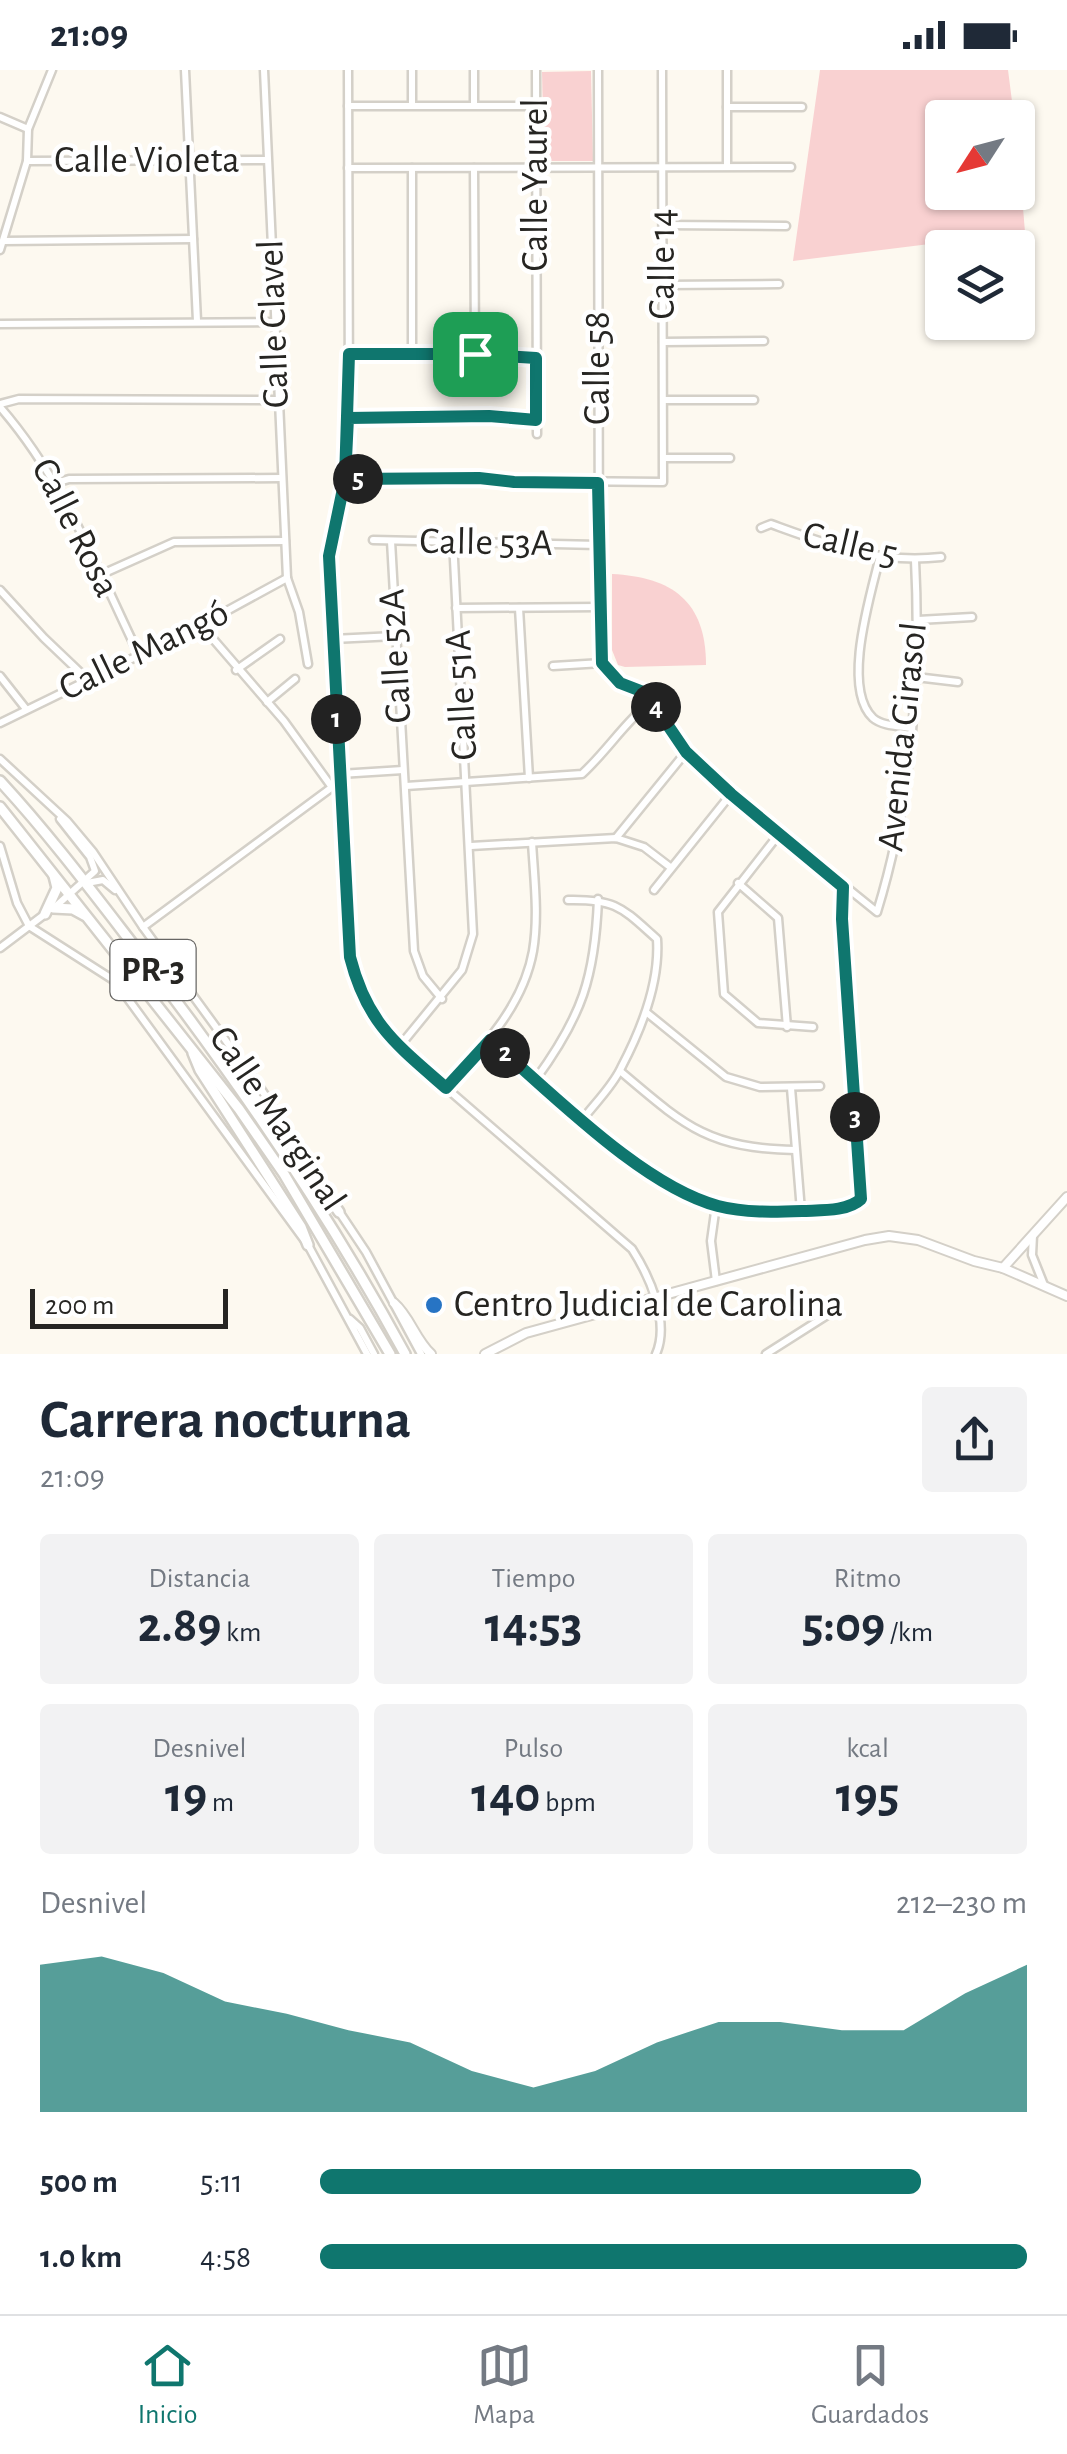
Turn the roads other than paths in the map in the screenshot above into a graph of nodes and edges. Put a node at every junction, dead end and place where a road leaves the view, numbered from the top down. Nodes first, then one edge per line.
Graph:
1 (52, 70) edge
2 (185, 70) edge
3 (264, 70) edge
4 (348, 70) edge
5 (412, 70) edge
6 (474, 70) edge
7 (536, 70) edge
8 (598, 70) edge
9 (662, 70) edge
10 (727, 70) edge
11 (474, 104) junction
12 (348, 106) junction
13 (412, 106) junction
14 (536, 106) junction
15 (727, 107) junction
16 (802, 107) dead end
17 (0, 118) edge
18 (28, 129) junction
19 (189, 160) junction
20 (267, 160) junction
21 (27, 161) junction
22 (726, 166) junction
23 (536, 167) junction
24 (598, 167) junction
25 (662, 167) junction
26 (791, 167) dead end
27 (348, 168) junction
28 (412, 168) junction
29 (474, 168) junction
30 (664, 226) junction
31 (786, 226) dead end
32 (192, 239) junction
33 (4, 241) junction
34 (0, 250) edge
35 (778, 284) dead end
36 (664, 285) junction
37 (197, 321) junction
38 (275, 322) junction
39 (0, 324) edge
40 (764, 341) dead end
41 (663, 342) junction
42 (349, 354) junction
43 (412, 354) junction
44 (475, 354) junction
45 (536, 358) junction
46 (276, 400) junction
47 (664, 400) junction
48 (754, 400) dead end
49 (0, 406) edge
50 (348, 418) junction
51 (536, 420) junction
52 (537, 434) dead end
53 (664, 458) junction
54 (730, 458) dead end
55 (282, 478) junction
56 (345, 479) junction
57 (598, 483) junction
58 (56, 484) junction
59 (761, 528) dead end
60 (285, 540) junction
61 (373, 540) dead end
62 (453, 540) junction
63 (391, 541) junction
64 (599, 545) junction
65 (880, 556) junction
66 (940, 557) dead end
67 (915, 560) junction
68 (100, 575) junction
69 (287, 578) junction
70 (0, 590) edge
71 (456, 608) junction
72 (519, 608) junction
73 (599, 608) junction
74 (972, 617) dead end
75 (918, 620) junction
76 (200, 625) junction
77 (395, 636) junction
78 (280, 638) dead end
79 (332, 639) junction
80 (138, 655) junction
81 (602, 663) junction
82 (308, 664) dead end
83 (553, 666) dead end
84 (236, 670) junction
85 (0, 676) edge
86 (916, 677) junction
87 (295, 679) dead end
88 (88, 680) junction
89 (958, 682) dead end
90 (652, 700) junction
91 (267, 702) junction
92 (26, 709) junction
93 (0, 723) edge
94 (910, 728) junction
95 (686, 752) junction
96 (0, 759) edge
97 (402, 770) junction
98 (340, 778) junction
99 (529, 778) junction
100 (0, 780) edge
101 (467, 782) junction
102 (331, 786) junction
103 (406, 786) junction
104 (731, 794) junction
105 (0, 807) edge
106 (56, 814) junction
107 (778, 834) junction
108 (616, 838) junction
109 (532, 842) junction
110 (0, 846) edge
111 (470, 846) junction
112 (670, 867) junction
113 (52, 869) junction
114 (85, 883) junction
115 (738, 884) junction
116 (843, 887) junction
117 (654, 890) dead end
118 (71, 894) junction
119 (598, 899) junction
120 (568, 900) dead end
121 (128, 905) junction
122 (49, 911) junction
123 (96, 925) junction
124 (29, 926) junction
125 (142, 926) junction
126 (0, 948) edge
127 (442, 999) junction
128 (646, 1012) junction
129 (787, 1027) junction
130 (813, 1027) dead end
131 (198, 1029) junction
132 (490, 1040) junction
133 (188, 1041) junction
134 (400, 1047) junction
135 (620, 1072) junction
136 (536, 1079) junction
137 (820, 1086) dead end
138 (446, 1088) junction
139 (790, 1088) junction
140 (583, 1119) junction
141 (795, 1150) junction
142 (1067, 1197) edge
143 (716, 1206) junction
144 (802, 1211) junction
145 (340, 1212) junction
146 (1033, 1235) junction
147 (308, 1245) junction
148 (1004, 1268) junction
149 (716, 1282) junction
150 (1044, 1286) junction
151 (1067, 1296) edge
152 (655, 1299) junction
153 (394, 1303) junction
154 (832, 1312) dead end
155 (345, 1315) junction
156 (413, 1339) junction
157 (367, 1354) edge
158 (390, 1354) edge
159 (409, 1354) edge
160 (421, 1354) edge
161 (431, 1354) edge
162 (484, 1354) edge
163 (656, 1354) edge
164 (766, 1354) edge

1 - 18 street
2 - 19 street
3 - 20 street, Calle Clavel
4 - 12 street
5 - 13 street
6 - 11 street
7 - 14 street, Calle Yaurel
8 - 24 street, Calle 58
9 - 25 street, Calle 14
10 - 15 street
11 - 13 street
11 - 14 street
12 - 13 street
12 - 27 street
14 - 23 street, Calle Yaurel
15 - 16 street
15 - 22 street
17 - 18 street
18 - 21 street
19 - 20 street, Calle Violeta
19 - 21 street, Calle Violeta
19 - 32 street
20 - 38 street, Calle Clavel
21 - 33 street
22 - 25 street
22 - 26 street
23 - 24 street
23 - 29 street
23 - 45 street, Calle Yaurel
24 - 25 street
24 - 57 street, Calle 58
25 - 30 street, Calle 14
27 - 28 street
27 - 42 street
28 - 29 street
28 - 43 street
29 - 44 street
30 - 31 street
30 - 36 street, Calle 14
32 - 33 street
32 - 37 street
33 - 34 street
35 - 36 street
36 - 41 street, Calle 14
37 - 38 street
37 - 39 street
38 - 46 street, Calle Clavel
40 - 41 street
41 - 47 street, Calle 14
42 - 43 street
42 - 50 street
43 - 44 street
44 - 45 street
45 - 51 street, Calle Yaurel
46 - 49 street
46 - 55 street, Calle Clavel
47 - 48 street
47 - 53 street, Calle 14
49 - 58 street, Calle Rosa
50 - 51 street
50 - 56 street
51 - 52 street, Calle Yaurel
53 - 54 street
53 - 57 street, Calle 14
55 - 58 street
55 - 60 street, Calle Clavel
56 - 57 street
56 - 79 street
57 - 64 street, Calle 58
58 - 68 street, Calle Rosa
59 - 65 street, Calle 5
60 - 68 street
60 - 69 street, Calle Clavel
61 - 63 street, Calle 53A
62 - 63 street, Calle 53A
62 - 64 street, Calle 53A
62 - 71 street, Calle 51A
63 - 77 street, Calle 52A
64 - 73 street, Calle 58
65 - 67 street, Calle 5
65 - 94 street
66 - 67 street, Calle 5
67 - 75 street, Avenida Girasol
68 - 80 street, Calle Rosa
69 - 76 street, Calle Mangó
69 - 82 street, Calle Clavel
70 - 88 street
71 - 72 street
71 - 101 street, Calle 51A
72 - 73 street
72 - 99 street
73 - 81 street, Calle 58
74 - 75 street
75 - 86 street, Avenida Girasol
76 - 80 street, Calle Mangó
76 - 84 street
77 - 79 street
77 - 97 street, Calle 52A
78 - 84 street
79 - 98 street
80 - 88 street, Calle Mangó
81 - 83 street
81 - 90 street
84 - 91 street
85 - 92 street
86 - 89 street
86 - 94 street, Avenida Girasol
87 - 91 street
88 - 92 street, Calle Mangó
90 - 95 street
90 - 99 street
91 - 102 street
92 - 93 street, Calle Mangó
94 - 116 street, Avenida Girasol
95 - 104 street
95 - 108 street
96 - 106 street, Calle Marginal
97 - 98 street
97 - 103 street, Calle 52A
98 - 102 street
98 - 134 street
99 - 101 street
100 - 114 main road, PR-3
101 - 103 street
101 - 111 street, Calle 51A
102 - 125 street
103 - 127 street, Calle 52A
104 - 107 street
104 - 112 street
105 - 113 main road, PR-3
106 - 114 street
106 - 121 street, Calle Marginal
107 - 115 street
107 - 116 street
108 - 109 street
108 - 112 street
109 - 111 street
109 - 132 street
110 - 124 street
111 - 127 street, Calle 51A
112 - 117 street
113 - 118 main road, PR-3
113 - 122 main road
114 - 118 street
114 - 121 street
114 - 131 main road, PR-3
115 - 129 street
115 - 129 street
116 - 144 street
118 - 122 street
118 - 123 main road, PR-3
119 - 120 street
119 - 128 street
119 - 136 street
121 - 125 street, Calle Marginal
122 - 123 main road
122 - 124 street
123 - 133 main road, PR-3
124 - 126 street
124 - 147 street, Calle Marginal
125 - 145 street, Calle Marginal
127 - 134 street, Calle 51A
128 - 135 street
128 - 139 street
129 - 130 street
131 - 145 main road
131 - 159 main road, PR-3
132 - 136 street
132 - 138 street
133 - 147 main road
133 - 158 main road, PR-3
134 - 138 street
135 - 140 street
135 - 141 street
136 - 140 street
137 - 139 street
138 - 152 street
139 - 141 street
140 - 143 street
141 - 144 street
142 - 146 street
143 - 144 street
143 - 149 street
145 - 153 street, Calle Marginal
146 - 148 street
146 - 150 street
147 - 155 street, Calle Marginal
148 - 149 street
148 - 150 street
149 - 152 street
150 - 151 street
152 - 162 street
152 - 163 street
153 - 156 street, Calle Marginal
153 - 161 street
154 - 164 street
155 - 157 street, Calle Marginal
155 - 157 street
156 - 159 street
156 - 160 street, Calle Marginal

